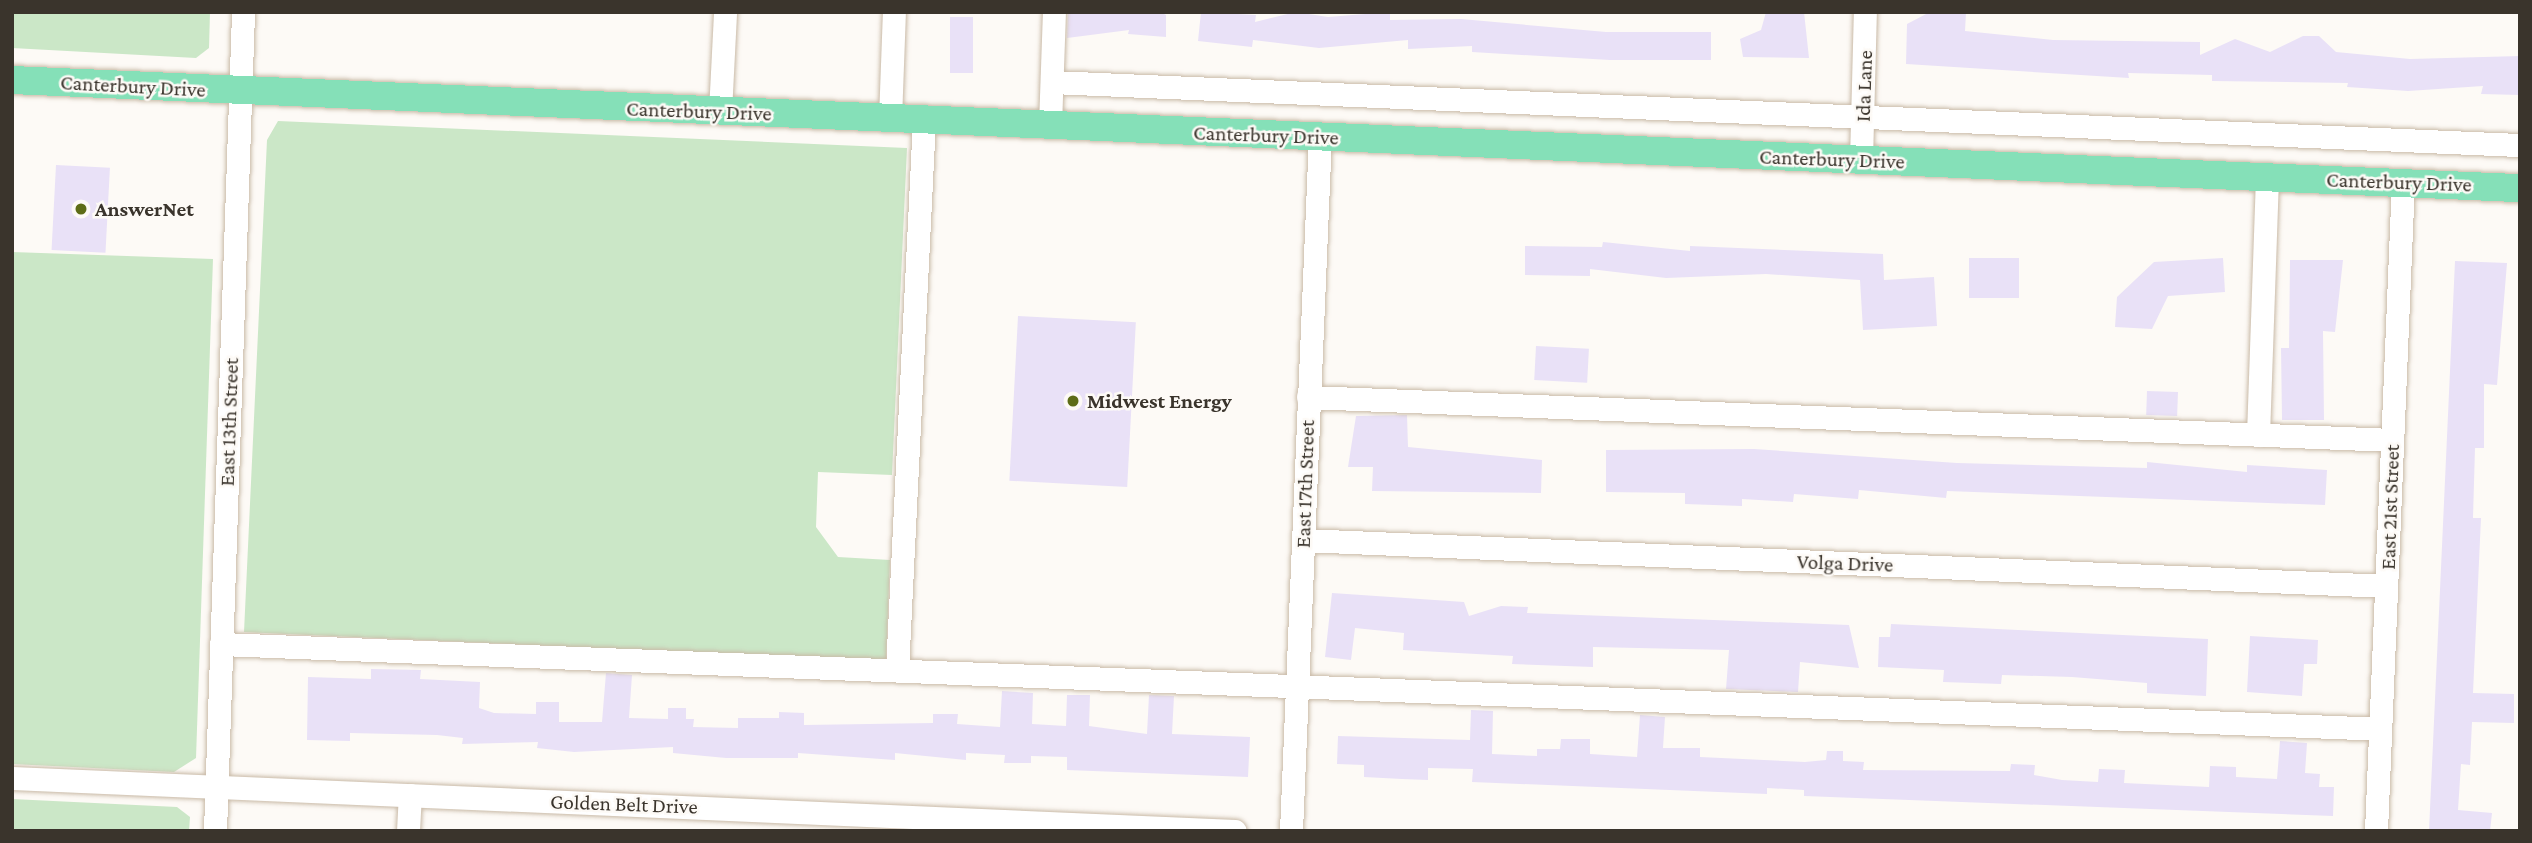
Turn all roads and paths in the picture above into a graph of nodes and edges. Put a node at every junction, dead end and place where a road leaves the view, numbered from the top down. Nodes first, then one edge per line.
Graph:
1 (243, 12) edge
2 (725, 12) edge
3 (894, 12) edge
4 (1054, 12) edge
5 (1865, 12) edge
6 (12, 80) edge
7 (1052, 82) junction
8 (241, 89) junction
9 (720, 112) junction
10 (1863, 117) junction
11 (891, 119) junction
12 (924, 120) junction
13 (1050, 125) junction
14 (1320, 137) junction
15 (2520, 145) edge
16 (1861, 160) junction
17 (2267, 177) junction
18 (2403, 183) junction
19 (2520, 188) edge
20 (1308, 397) junction
21 (2258, 435) junction
22 (2392, 440) junction
23 (1303, 540) junction
24 (2386, 586) junction
25 (222, 644) junction
26 (897, 670) junction
27 (1297, 683) junction
28 (2380, 729) junction
29 (12, 778) edge
30 (216, 787) junction
31 (410, 795) junction
32 (215, 831) edge
33 (408, 831) edge
34 (1235, 831) edge
35 (1291, 831) edge
36 (2376, 831) edge

1 - 8 street, East 13th Street
2 - 9 street
3 - 11 street
4 - 7 street
5 - 10 street, Ida Lane
6 - 8 main road, Canterbury Drive
7 - 10 street
7 - 13 street
8 - 9 main road, Canterbury Drive
8 - 25 street, East 13th Street
9 - 11 main road, Canterbury Drive
10 - 15 street
10 - 16 street, Ida Lane
11 - 12 main road, Canterbury Drive
12 - 13 main road, Canterbury Drive
12 - 26 street
13 - 14 main road, Canterbury Drive
14 - 16 main road, Canterbury Drive
14 - 20 street, East 17th Street
16 - 17 main road, Canterbury Drive
17 - 18 main road, Canterbury Drive
17 - 21 street
18 - 19 main road, Canterbury Drive
18 - 22 street, East 21st Street
20 - 21 street
20 - 23 street, East 17th Street
21 - 22 street
22 - 24 street, East 21st Street
23 - 24 street, Volga Drive
23 - 27 street, East 17th Street
24 - 28 street, East 21st Street
25 - 26 street
25 - 30 street, East 13th Street
26 - 27 street
27 - 28 street
27 - 35 street, East 17th Street
28 - 36 street, East 21st Street
29 - 30 street, Golden Belt Drive
30 - 31 street, Golden Belt Drive
30 - 32 street, East 13th Street
31 - 33 street
31 - 34 street, Golden Belt Drive

